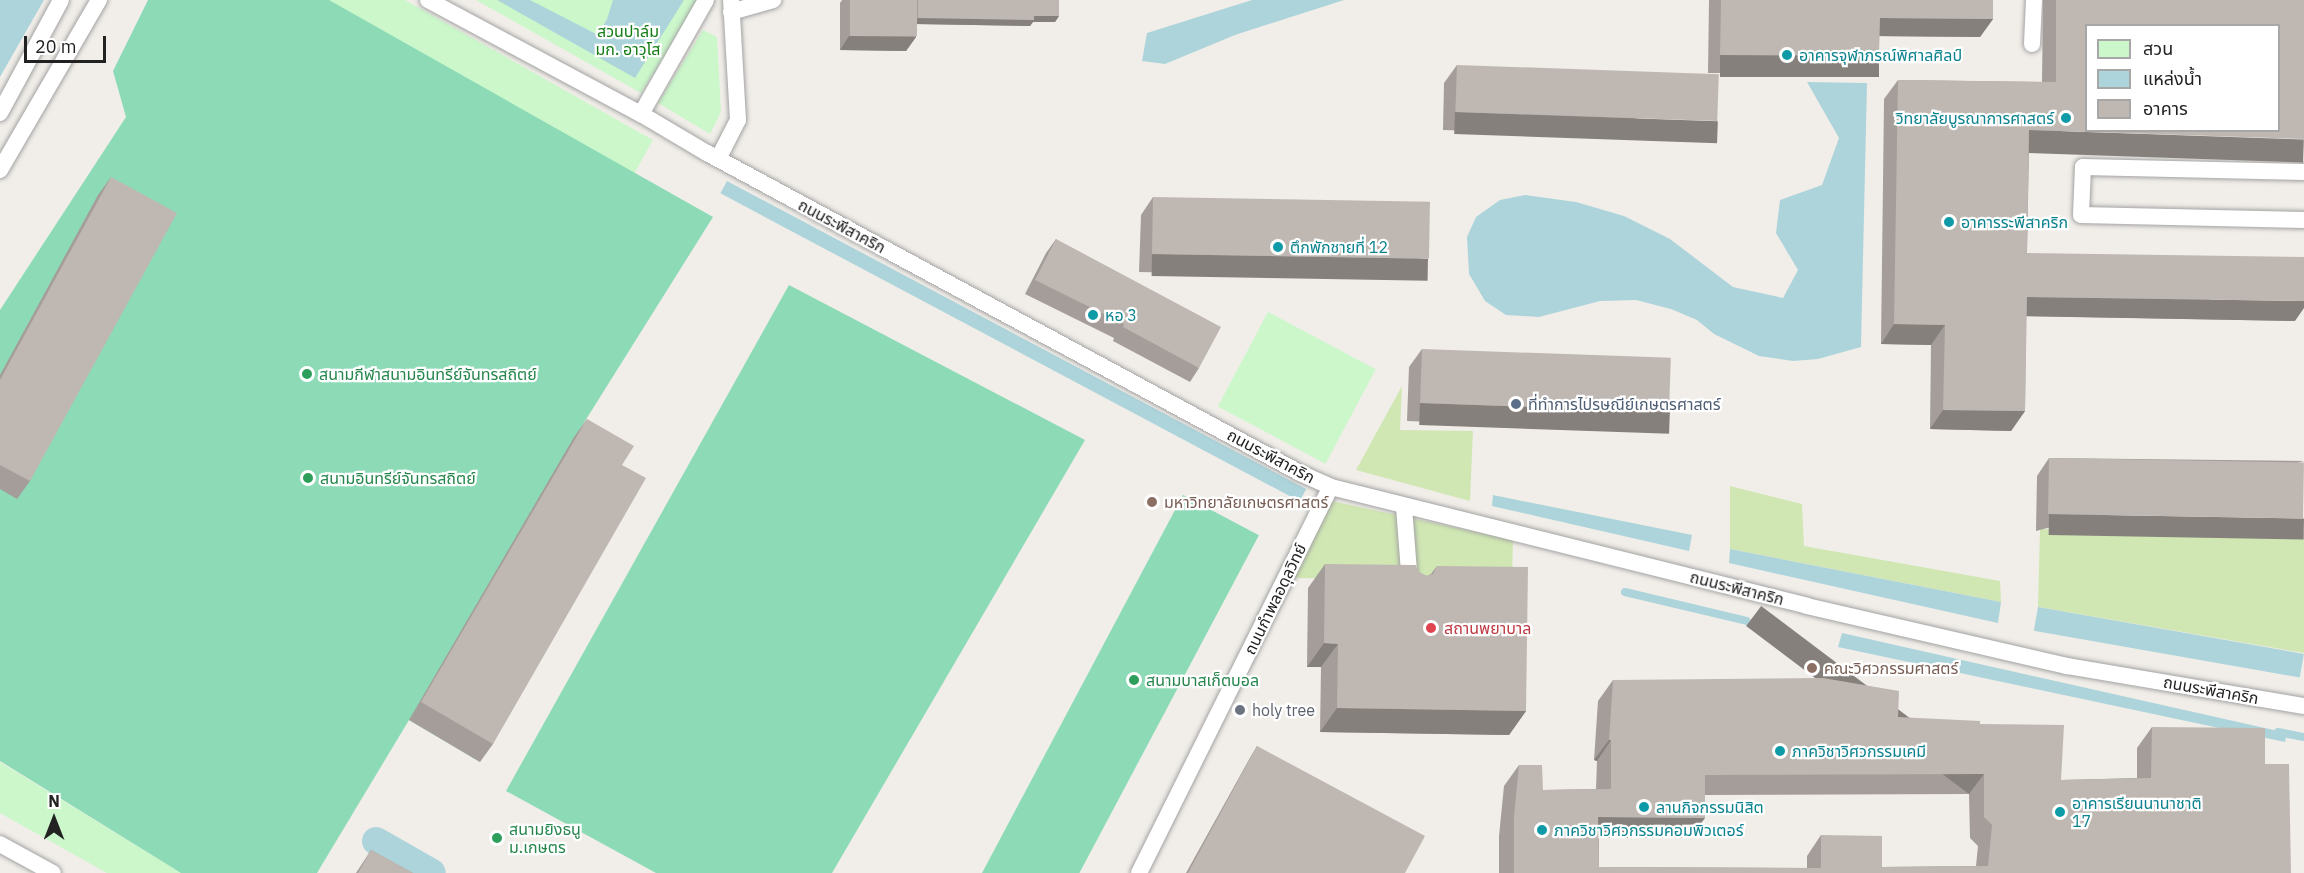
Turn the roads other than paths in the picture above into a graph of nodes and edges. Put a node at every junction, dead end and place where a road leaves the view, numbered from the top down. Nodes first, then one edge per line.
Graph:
1 (62, 0) edge
2 (99, 0) edge
3 (428, 0) edge
4 (706, 0) edge
5 (773, 0) edge
6 (2034, 0) edge
7 (731, 6) edge
8 (2032, 44) dead end
9 (0, 113) edge
10 (641, 114) junction
11 (718, 159) junction
12 (0, 170) edge
13 (2304, 172) edge
14 (2304, 220) edge
15 (1331, 487) junction
16 (1404, 507) junction
17 (1410, 589) edge
18 (2304, 706) edge
19 (0, 844) edge
20 (53, 873) edge
21 (1139, 873) edge

1 - 9 lane
2 - 12 lane
3 - 10 lane, ถนนระพีสาคริก
4 - 10 lane
5 - 7 lane
6 - 8 lane
7 - 11 lane
10 - 11 lane, ถนนระพีสาคริก
11 - 15 lane, ถนนระพีสาคริก
13 - 14 lane
15 - 16 lane, ถนนระพีสาคริก
15 - 21 lane, ถนนกำพลอดุลวิทย์
16 - 17 lane
16 - 18 lane, ถนนระพีสาคริก
19 - 20 lane

